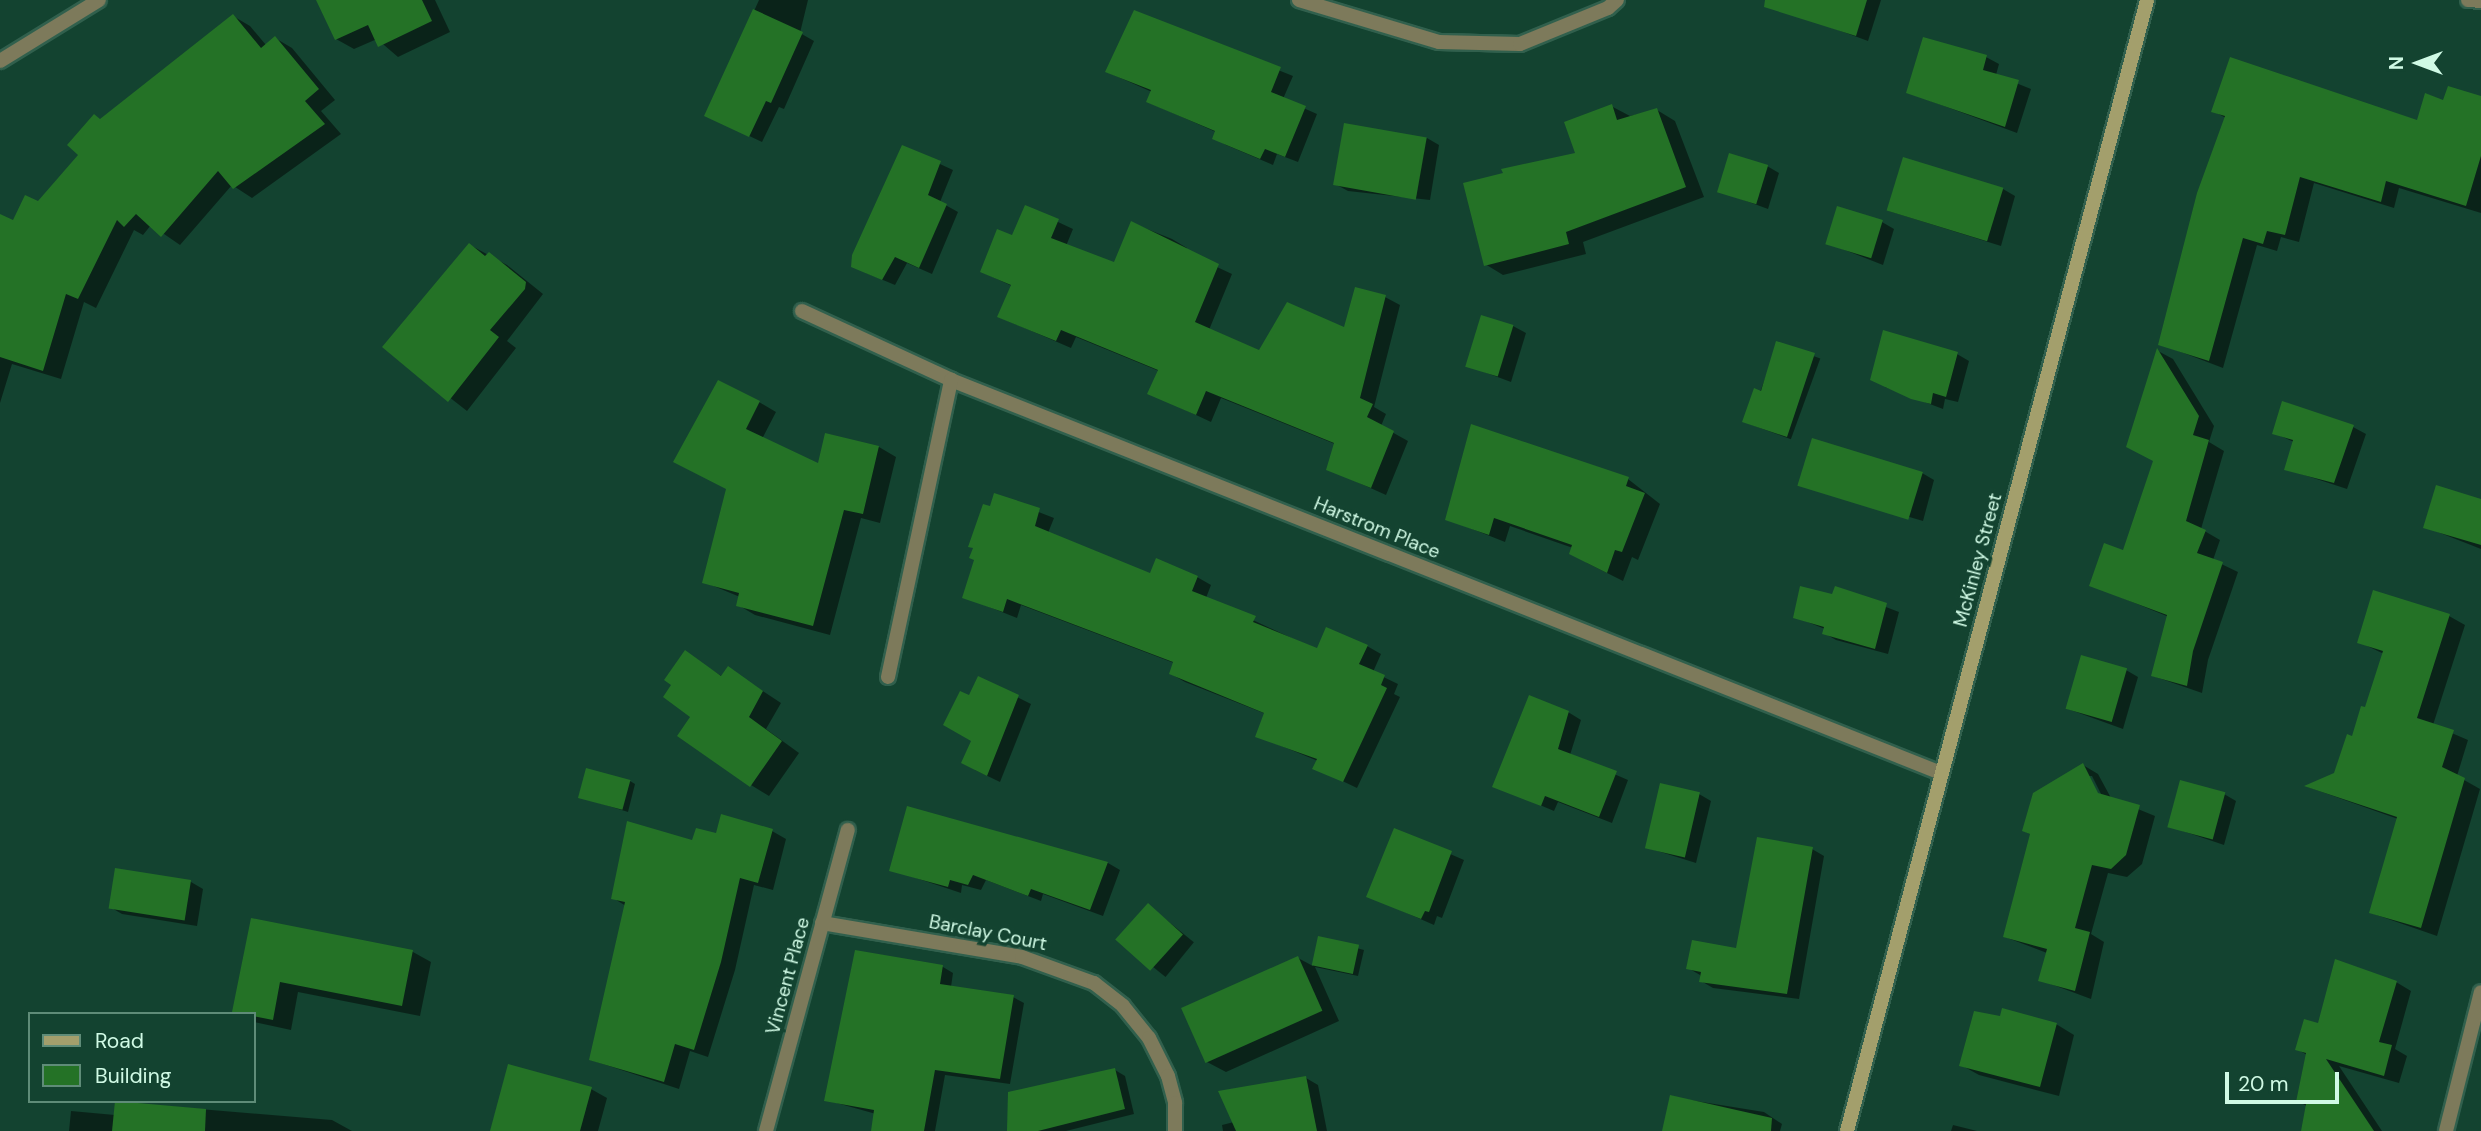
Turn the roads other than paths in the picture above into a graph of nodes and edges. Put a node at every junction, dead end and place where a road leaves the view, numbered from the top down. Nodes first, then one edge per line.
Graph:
1 (99, 0) edge
2 (1299, 0) edge
3 (1617, 0) edge
4 (2147, 0) edge
5 (2468, 0) edge
6 (2481, 1) edge
7 (0, 61) edge
8 (802, 311) dead end
9 (951, 380) junction
10 (888, 677) dead end
11 (1941, 773) junction
12 (848, 830) dead end
13 (822, 922) junction
14 (2481, 992) edge
15 (766, 1131) edge
16 (1175, 1131) edge
17 (1847, 1131) edge
18 (2446, 1131) edge

1 - 7 street
2 - 3 street
4 - 11 main road, McKinley Street
5 - 6 street
8 - 9 street, Harstrom Place
9 - 10 street
9 - 11 street, Harstrom Place
11 - 17 main road, McKinley Street
12 - 13 street, Vincent Place
13 - 15 street, Vincent Place
13 - 16 street, Barclay Court
14 - 18 street

